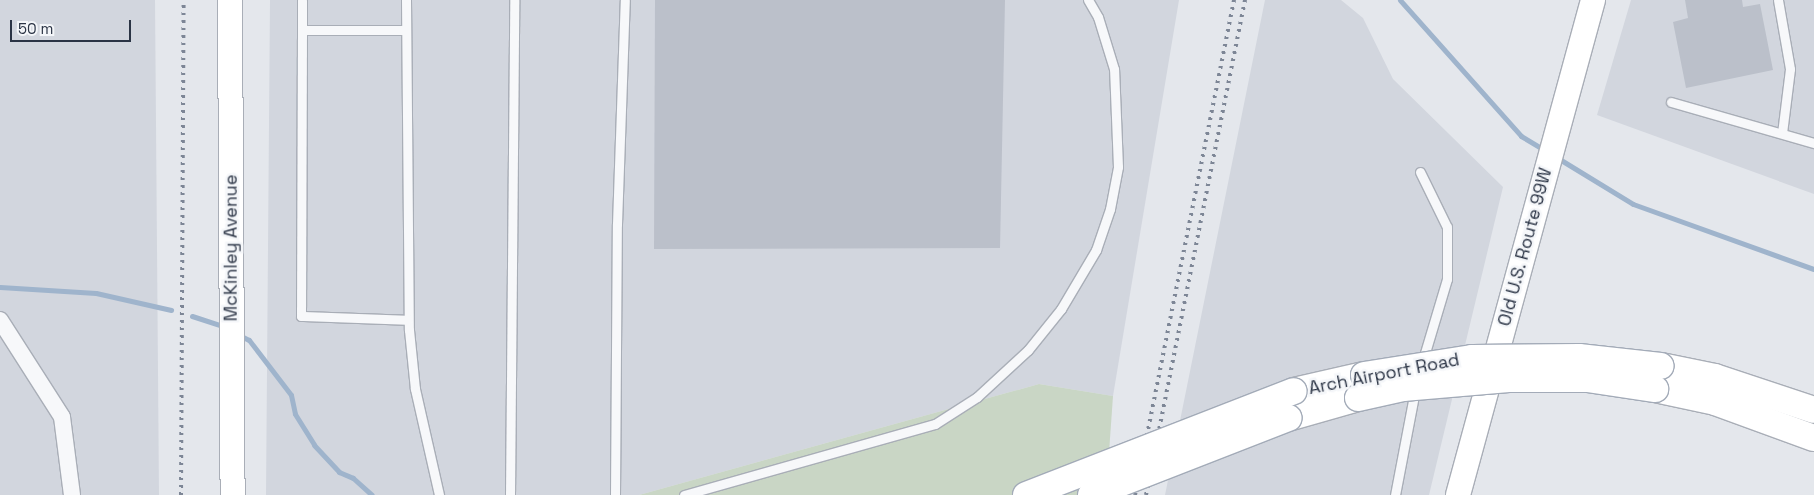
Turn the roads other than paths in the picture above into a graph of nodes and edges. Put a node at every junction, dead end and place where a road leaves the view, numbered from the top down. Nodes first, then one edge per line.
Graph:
1 (230, 0) edge
2 (302, 0) edge
3 (406, 0) edge
4 (514, 0) edge
5 (625, 0) edge
6 (1088, 0) edge
7 (1593, 0) edge
8 (1778, 0) edge
9 (302, 30) junction
10 (406, 30) junction
11 (1671, 102) dead end
12 (1782, 133) junction
13 (1814, 143) edge
14 (1420, 172) dead end
15 (0, 320) edge
16 (408, 320) junction
17 (1658, 377) junction
18 (1361, 387) junction
19 (1814, 410) edge
20 (1814, 438) edge
21 (72, 495) edge
22 (233, 495) edge
23 (439, 495) edge
24 (510, 495) edge
25 (615, 495) edge
26 (684, 495) edge
27 (1026, 495) edge
28 (1091, 495) edge
29 (1395, 495) edge
30 (1458, 495) edge

1 - 22 main road, McKinley Avenue
2 - 9 lane
3 - 10 lane
4 - 24 lane
5 - 25 lane
6 - 26 lane
7 - 30 main road, Old U.S. Route 99W
8 - 12 lane
9 - 10 lane
9 - 16 lane
10 - 16 lane
11 - 12 lane
12 - 13 lane
14 - 29 lane
15 - 21 street
16 - 23 lane
17 - 18 main road, Arch Airport Road, bridge
17 - 19 main road, Arch Airport Road
17 - 20 main road, Arch Airport Road
18 - 27 main road, Arch Airport Road, bridge
18 - 28 main road, Arch Airport Road, bridge

